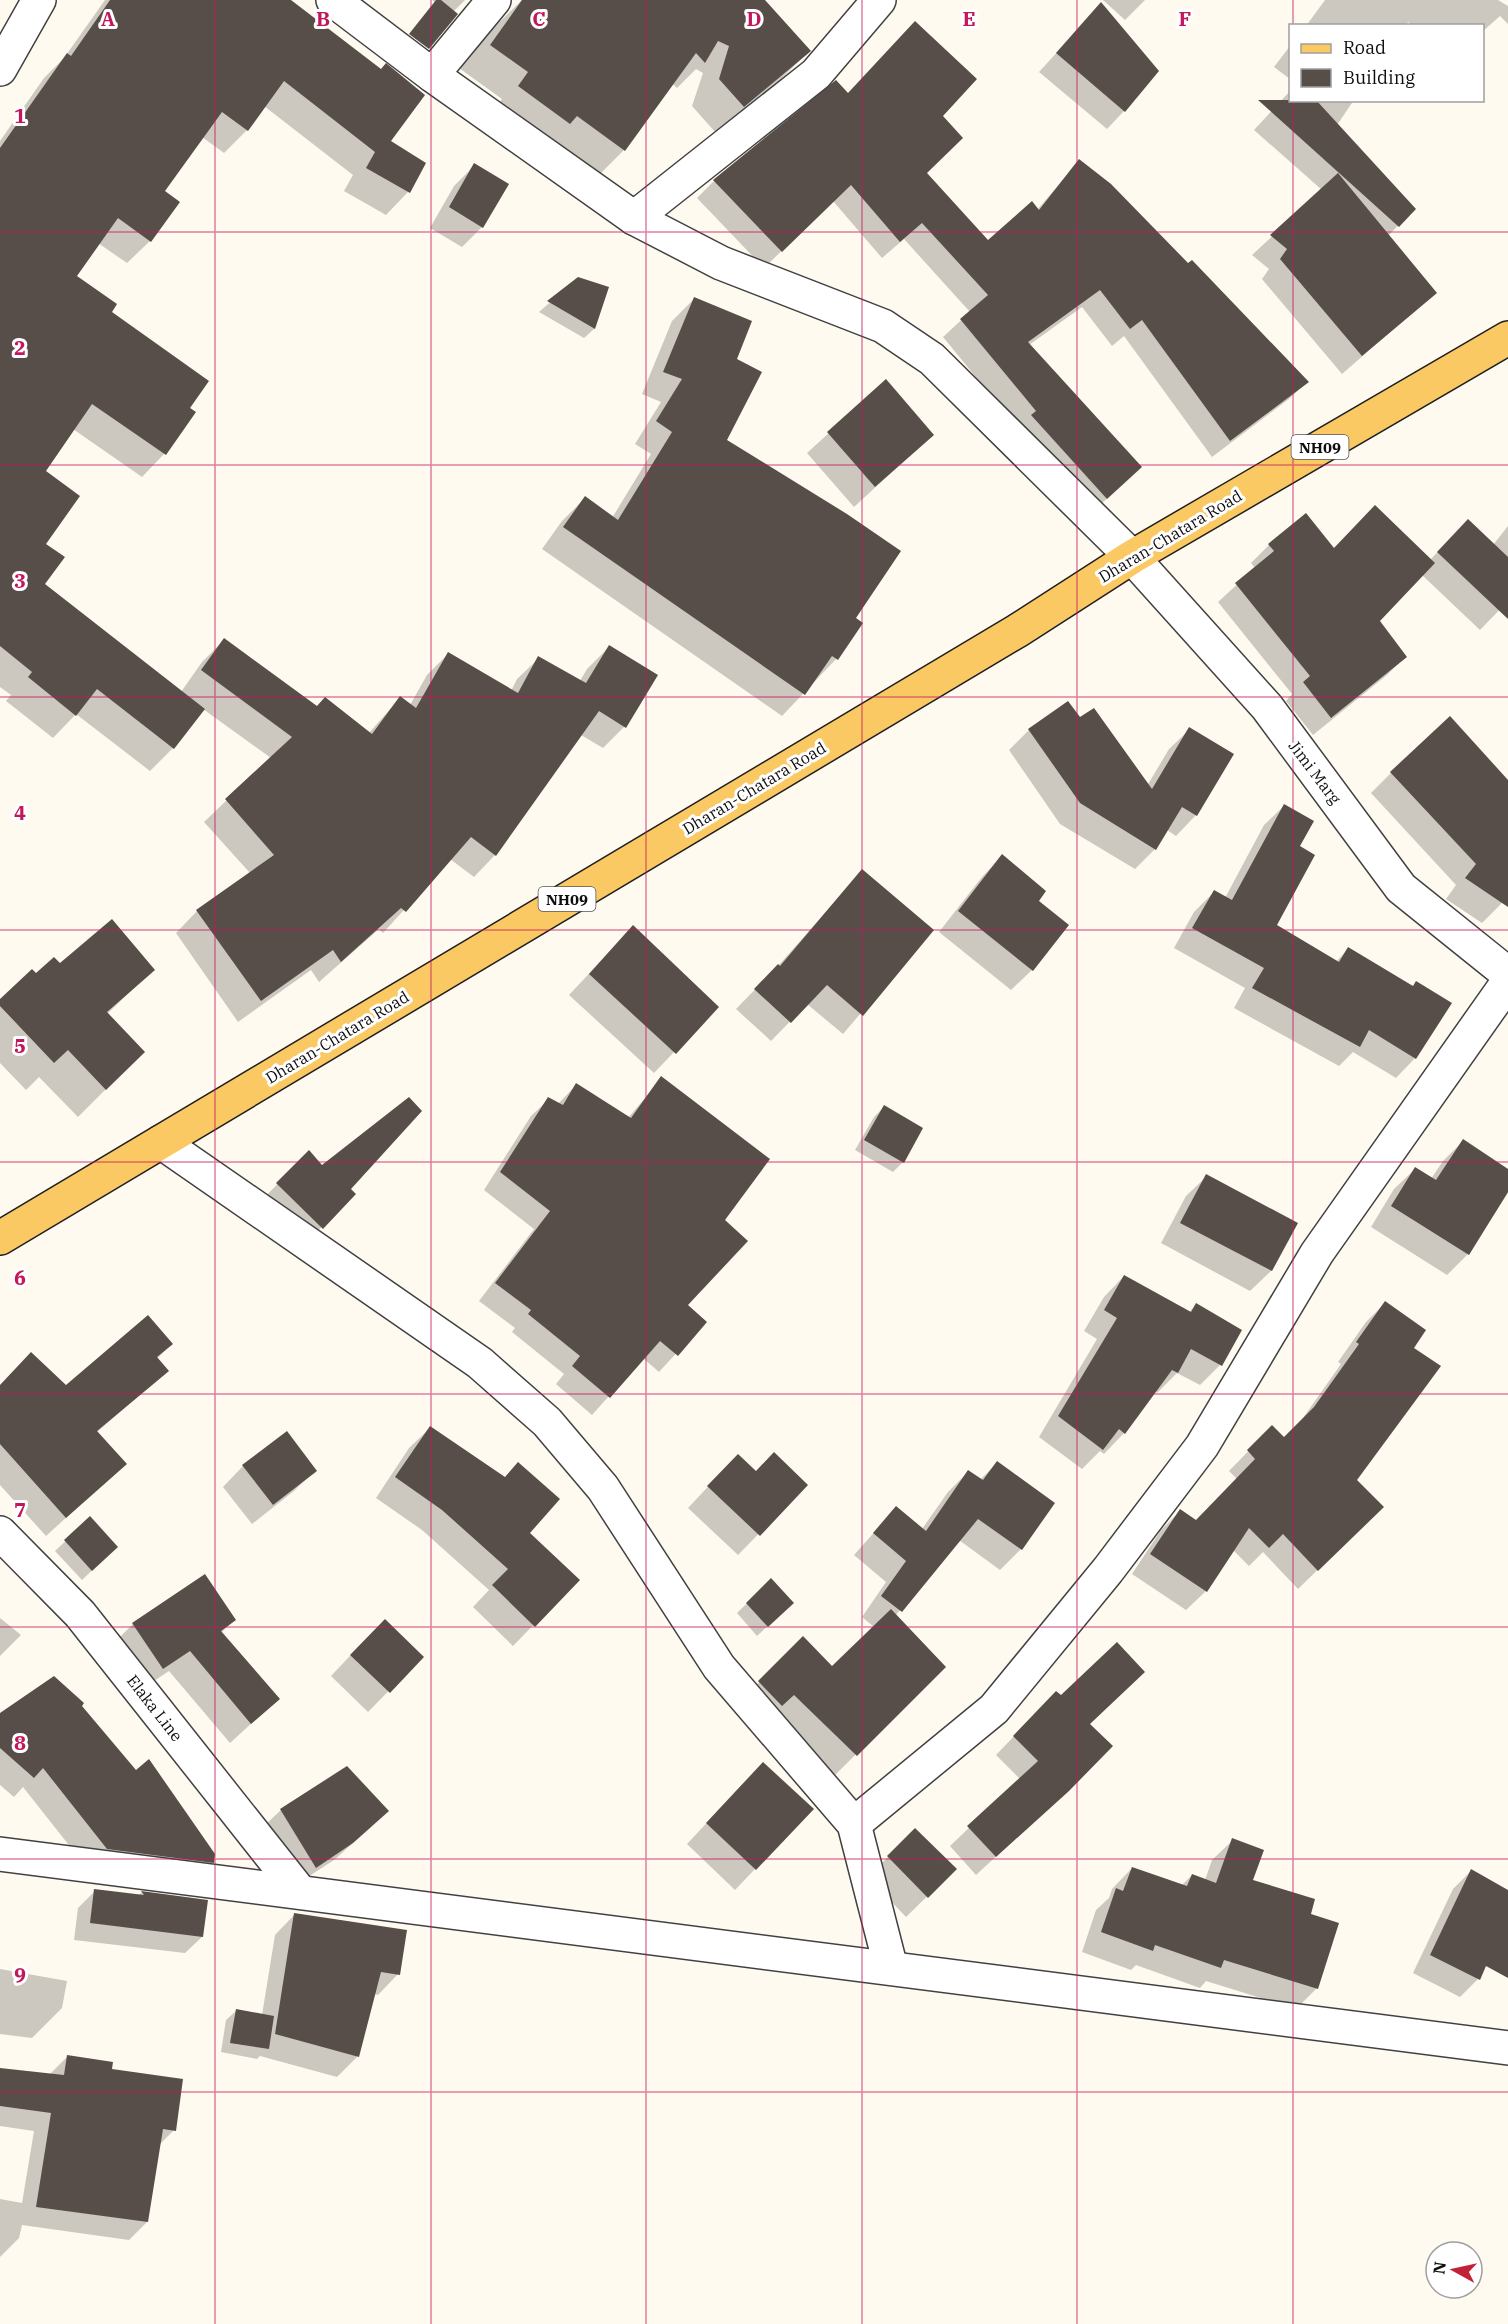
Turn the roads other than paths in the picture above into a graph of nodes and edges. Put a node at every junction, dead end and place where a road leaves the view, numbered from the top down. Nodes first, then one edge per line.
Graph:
1 (39, 0) edge
2 (333, 0) edge
3 (494, 0) edge
4 (879, 0) edge
5 (0, 69) edge
6 (432, 75) junction
7 (634, 218) junction
8 (1508, 338) edge
9 (1132, 557) junction
10 (1508, 974) edge
11 (1508, 982) edge
12 (161, 1142) junction
13 (0, 1238) edge
14 (0, 1533) edge
15 (854, 1824) junction
16 (0, 1854) edge
17 (300, 1892) junction
18 (891, 1968) junction
19 (1508, 2048) edge

1 - 5 street
2 - 6 street, Jimi Marg
3 - 6 street
4 - 7 street
6 - 7 street, Jimi Marg
7 - 9 street, Jimi Marg
8 - 9 main road, Dharan-Chatara Road / NH09
9 - 10 street, Jimi Marg
9 - 12 main road, Dharan-Chatara Road / NH09
11 - 15 street
12 - 13 main road, Dharan-Chatara Road / NH09
12 - 15 street
14 - 17 street, Elaka Line
15 - 18 street
16 - 17 street
17 - 18 street
18 - 19 street

